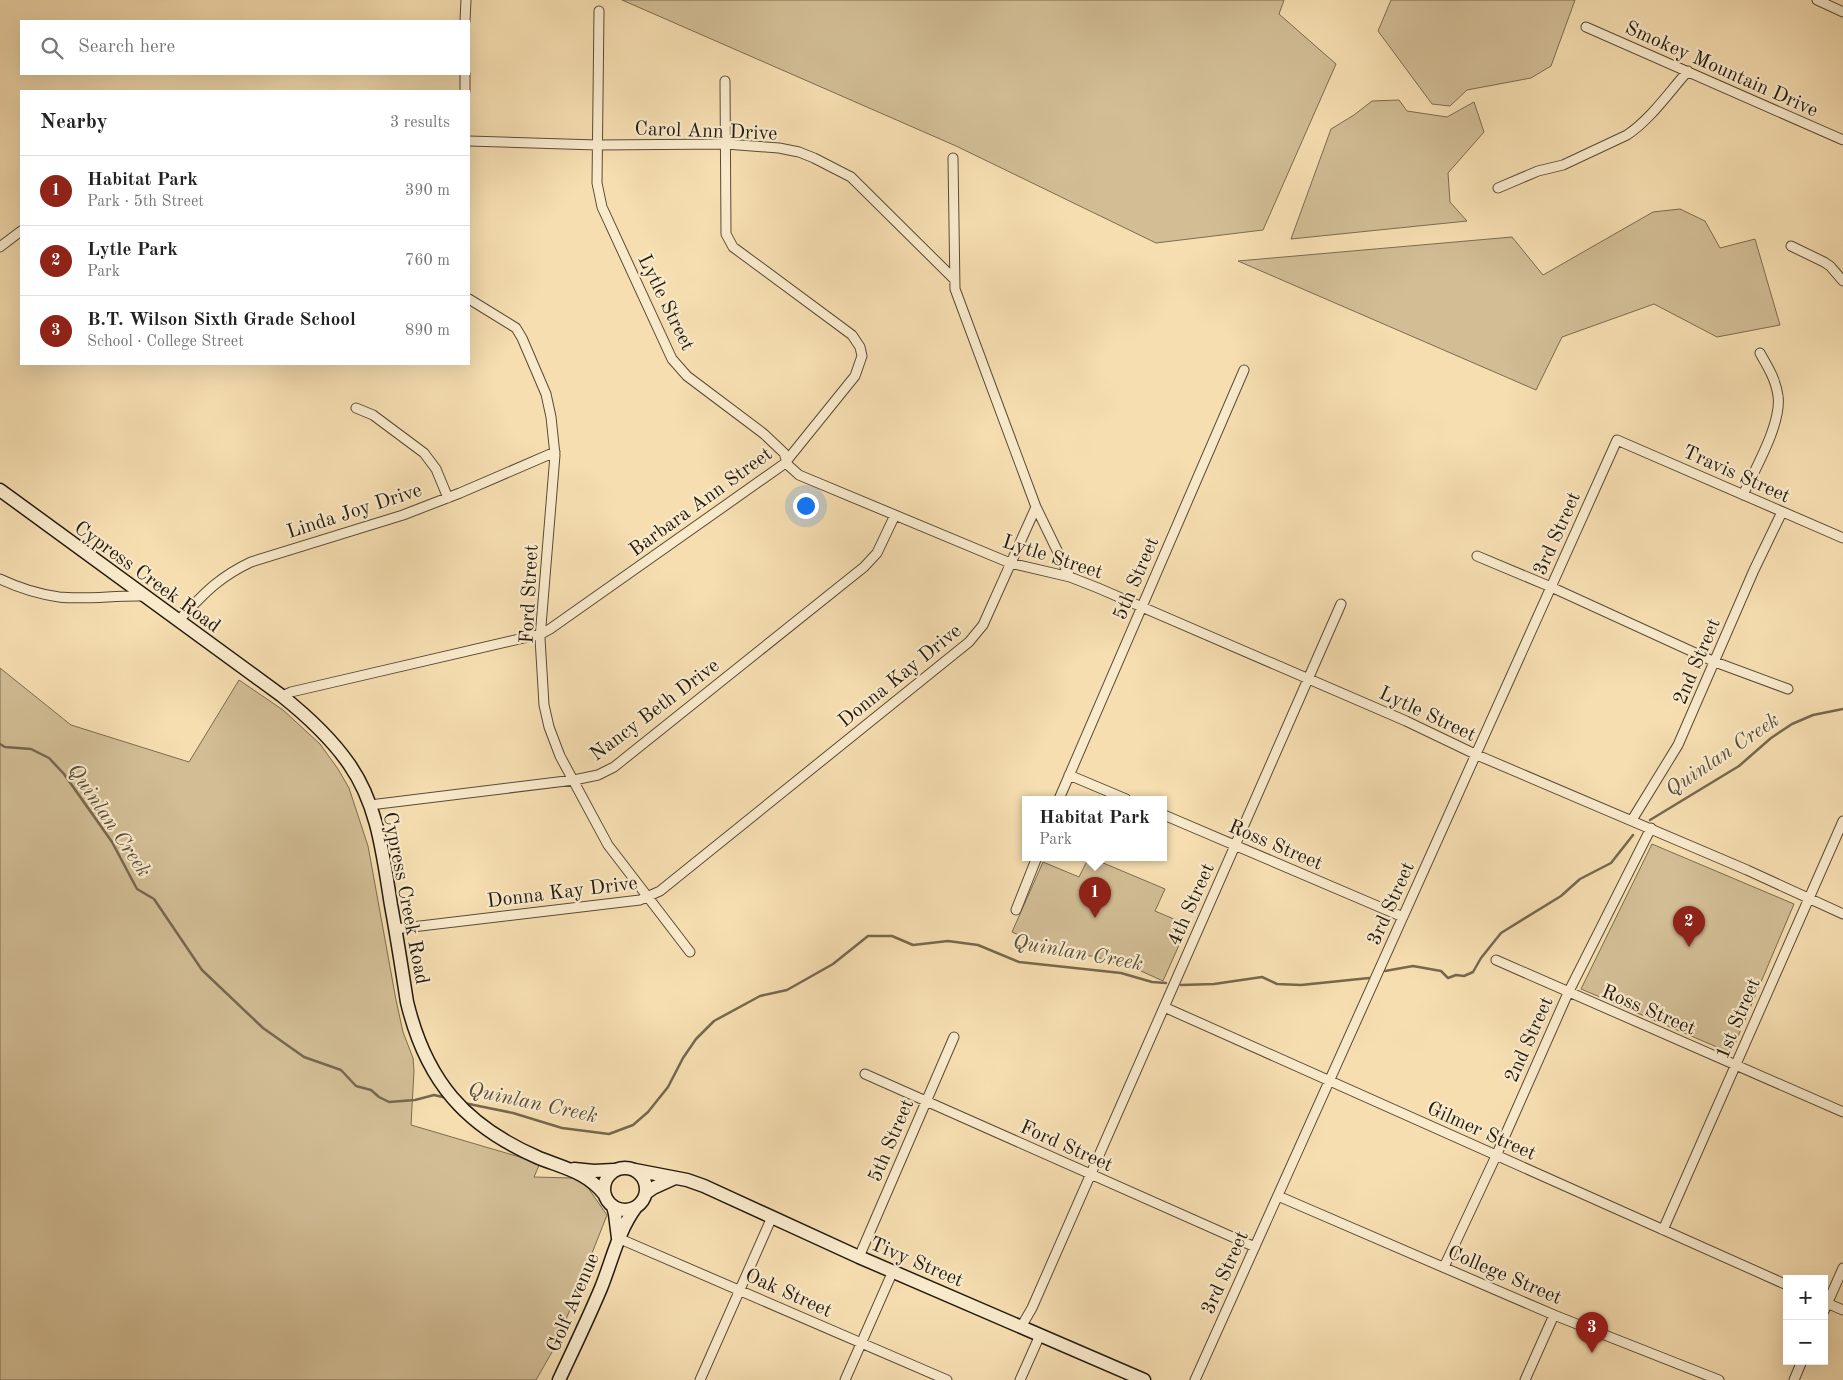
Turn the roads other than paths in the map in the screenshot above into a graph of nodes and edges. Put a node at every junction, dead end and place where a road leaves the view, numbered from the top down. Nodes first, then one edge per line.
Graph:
1 (466, 0) edge
2 (1817, 0) edge
3 (1833, 4) edge
4 (599, 11) dead end
5 (1843, 12) edge
6 (465, 20) edge
7 (1586, 27) dead end
8 (1688, 71) junction
9 (465, 75) edge
10 (726, 81) dead end
11 (465, 90) edge
12 (1843, 140) edge
13 (470, 141) edge
14 (726, 144) junction
15 (597, 145) junction
16 (952, 158) dead end
17 (1498, 188) dead end
18 (20, 232) edge
19 (1791, 246) dead end
20 (0, 247) edge
21 (955, 280) junction
22 (1843, 281) edge
23 (470, 300) edge
24 (1760, 353) dead end
25 (1244, 370) dead end
26 (356, 408) dead end
27 (1617, 440) joint
28 (555, 452) junction
29 (787, 461) junction
30 (0, 490) edge
31 (1743, 495) junction
32 (448, 498) junction
33 (1036, 507) junction
34 (1782, 512) junction
35 (895, 515) junction
36 (1843, 526) edge
37 (1840, 537) edge
38 (1477, 556) dead end
39 (1010, 563) junction
40 (1070, 577) junction
41 (0, 579) edge
42 (1550, 587) junction
43 (144, 596) junction
44 (1341, 604) dead end
45 (1142, 607) junction
46 (178, 621) junction
47 (541, 634) junction
48 (1715, 662) junction
49 (1308, 680) junction
50 (1788, 689) dead end
51 (282, 696) junction
52 (1477, 755) junction
53 (1069, 775) junction
54 (574, 780) junction
55 (1060, 796) edge
56 (1119, 796) edge
57 (370, 805) junction
58 (1167, 817) edge
59 (1632, 820) junction
60 (1843, 821) edge
61 (1651, 828) junction
62 (1235, 846) junction
63 (1035, 861) edge
64 (648, 897) junction
65 (1808, 898) junction
66 (1016, 910) dead end
67 (1843, 914) edge
68 (1403, 917) junction
69 (395, 929) junction
70 (690, 952) dead end
71 (1496, 960) dead end
72 (1568, 993) junction
73 (1164, 1007) junction
74 (954, 1037) dead end
75 (1736, 1066) junction
76 (865, 1074) dead end
77 (1329, 1081) junction
78 (926, 1101) junction
79 (1843, 1112) edge
80 (1496, 1156) junction
81 (571, 1169) junction
82 (614, 1170) junction
83 (635, 1170) junction
84 (1091, 1174) junction
85 (675, 1178) junction
86 (646, 1193) junction
87 (604, 1195) junction
88 (1278, 1196) junction
89 (612, 1206) junction
90 (636, 1207) junction
91 (772, 1217) junction
92 (1663, 1230) junction
93 (618, 1238) junction
94 (1255, 1247) junction
95 (859, 1257) junction
96 (1444, 1267) junction
97 (1843, 1268) edge
98 (893, 1271) junction
99 (1783, 1283) edge
100 (740, 1290) junction
101 (1828, 1299) edge
102 (1828, 1306) edge
103 (1843, 1310) edge
104 (1554, 1315) junction
105 (1021, 1327) junction
106 (1040, 1335) junction
107 (862, 1343) junction
108 (1800, 1365) edge
109 (559, 1380) edge
110 (700, 1380) edge
111 (845, 1380) edge
112 (947, 1380) edge
113 (1020, 1380) edge
114 (1144, 1380) edge
115 (1195, 1380) edge
116 (1525, 1380) edge
117 (1720, 1380) edge
118 (1794, 1380) edge

1 - 6 street
2 - 3 street
3 - 5 street
4 - 15 street, Lytle Street
7 - 8 street, Smokey Mountain Drive
8 - 12 street, Smokey Mountain Drive
8 - 17 street
9 - 11 street
10 - 14 street, Barbara Ann Street
13 - 15 street, Carol Ann Drive
14 - 15 street, Carol Ann Drive
14 - 21 street, Carol Ann Drive
14 - 29 street, Barbara Ann Street
15 - 29 street, Lytle Street
16 - 21 street
18 - 20 street
19 - 22 street
21 - 33 street
23 - 28 street, Ford Street
24 - 31 street
25 - 45 street, 5th Street
26 - 32 street
27 - 31 street, Travis Street
27 - 42 street, 3rd Street
28 - 32 street, Linda Joy Drive
28 - 47 street, Ford Street
29 - 35 street, Lytle Street
29 - 47 street, Barbara Ann Street
30 - 43 main road, Cypress Creek Road
31 - 34 street, Travis Street
32 - 46 street, Linda Joy Drive
33 - 39 street, Donna Kay Drive
33 - 40 street
34 - 37 street, Travis Street
34 - 48 street, 2nd Street
35 - 39 street, Lytle Street
35 - 54 street, Nancy Beth Drive
36 - 37 street
38 - 42 street
39 - 40 street, Lytle Street
39 - 64 street, Donna Kay Drive
40 - 45 street, Lytle Street
41 - 43 street
42 - 48 street
42 - 52 street, 3rd Street
43 - 46 main road, Cypress Creek Road
44 - 49 street, 4th Street
45 - 49 street, Lytle Street
45 - 53 street, 5th Street
46 - 51 main road, Cypress Creek Road
47 - 51 street, Barbara Ann Street
47 - 54 street, Ford Street
48 - 50 street
48 - 59 street, 2nd Street
49 - 52 street, Lytle Street
49 - 62 street, 4th Street
51 - 57 main road, Cypress Creek Road
52 - 59 street, Lytle Street
52 - 68 street, 3rd Street
53 - 55 street, 5th Street
53 - 56 street
54 - 57 street, Nancy Beth Drive
54 - 64 street, Ford Street
57 - 69 main road, Cypress Creek Road
58 - 62 street, Ross Street
59 - 61 street, Lytle Street
60 - 65 street, 1st Street
61 - 65 street, Lytle Street
61 - 72 street, 2nd Street
62 - 68 street, Ross Street
62 - 73 street, 4th Street
63 - 66 street
64 - 69 street, Donna Kay Drive
64 - 70 street, Ford Street
65 - 67 street, Lytle Street
65 - 75 street, 1st Street
68 - 77 street, 3rd Street
69 - 81 main road, Cypress Creek Road
71 - 72 street, Ross Street
72 - 75 street, Ross Street
72 - 80 street, 2nd Street
73 - 77 street, Gilmer Street
73 - 84 street, 4th Street
74 - 78 street, 5th Street
75 - 79 street, Ross Street
75 - 92 street, 1st Street
76 - 78 street, Ford Street
77 - 80 street, Gilmer Street
77 - 88 street, 3rd Street
78 - 84 street, Ford Street
78 - 95 street, 5th Street
80 - 92 street, Gilmer Street
80 - 96 street, 2nd Street
81 - 82 main road, Cypress Creek Road
81 - 87 main road, Cypress Creek Road
82 - 83 main road
82 - 87 main road
83 - 85 main road, Tivy Street
83 - 86 main road
84 - 94 street, Ford Street
84 - 105 street, 4th Street
85 - 86 main road
85 - 91 main road, Tivy Street
86 - 90 main road
87 - 89 main road
88 - 94 street, 3rd Street
88 - 96 street, College Street
89 - 90 main road
89 - 93 main road, Golf Avenue
90 - 93 main road, Golf Avenue
91 - 95 main road, Tivy Street
91 - 100 street
92 - 99 street, Gilmer Street
93 - 100 street, Oak Street
93 - 109 main road, Golf Avenue
94 - 115 street, 3rd Street
95 - 98 main road, Tivy Street
96 - 104 street, College Street
97 - 101 street
98 - 105 main road, Tivy Street
98 - 107 street
100 - 107 street, Oak Street
100 - 110 street
102 - 103 street
104 - 116 street
104 - 117 street, College Street
105 - 106 main road, Tivy Street
106 - 113 street
106 - 114 main road, Tivy Street
107 - 111 street
107 - 112 street, Oak Street
108 - 118 street

